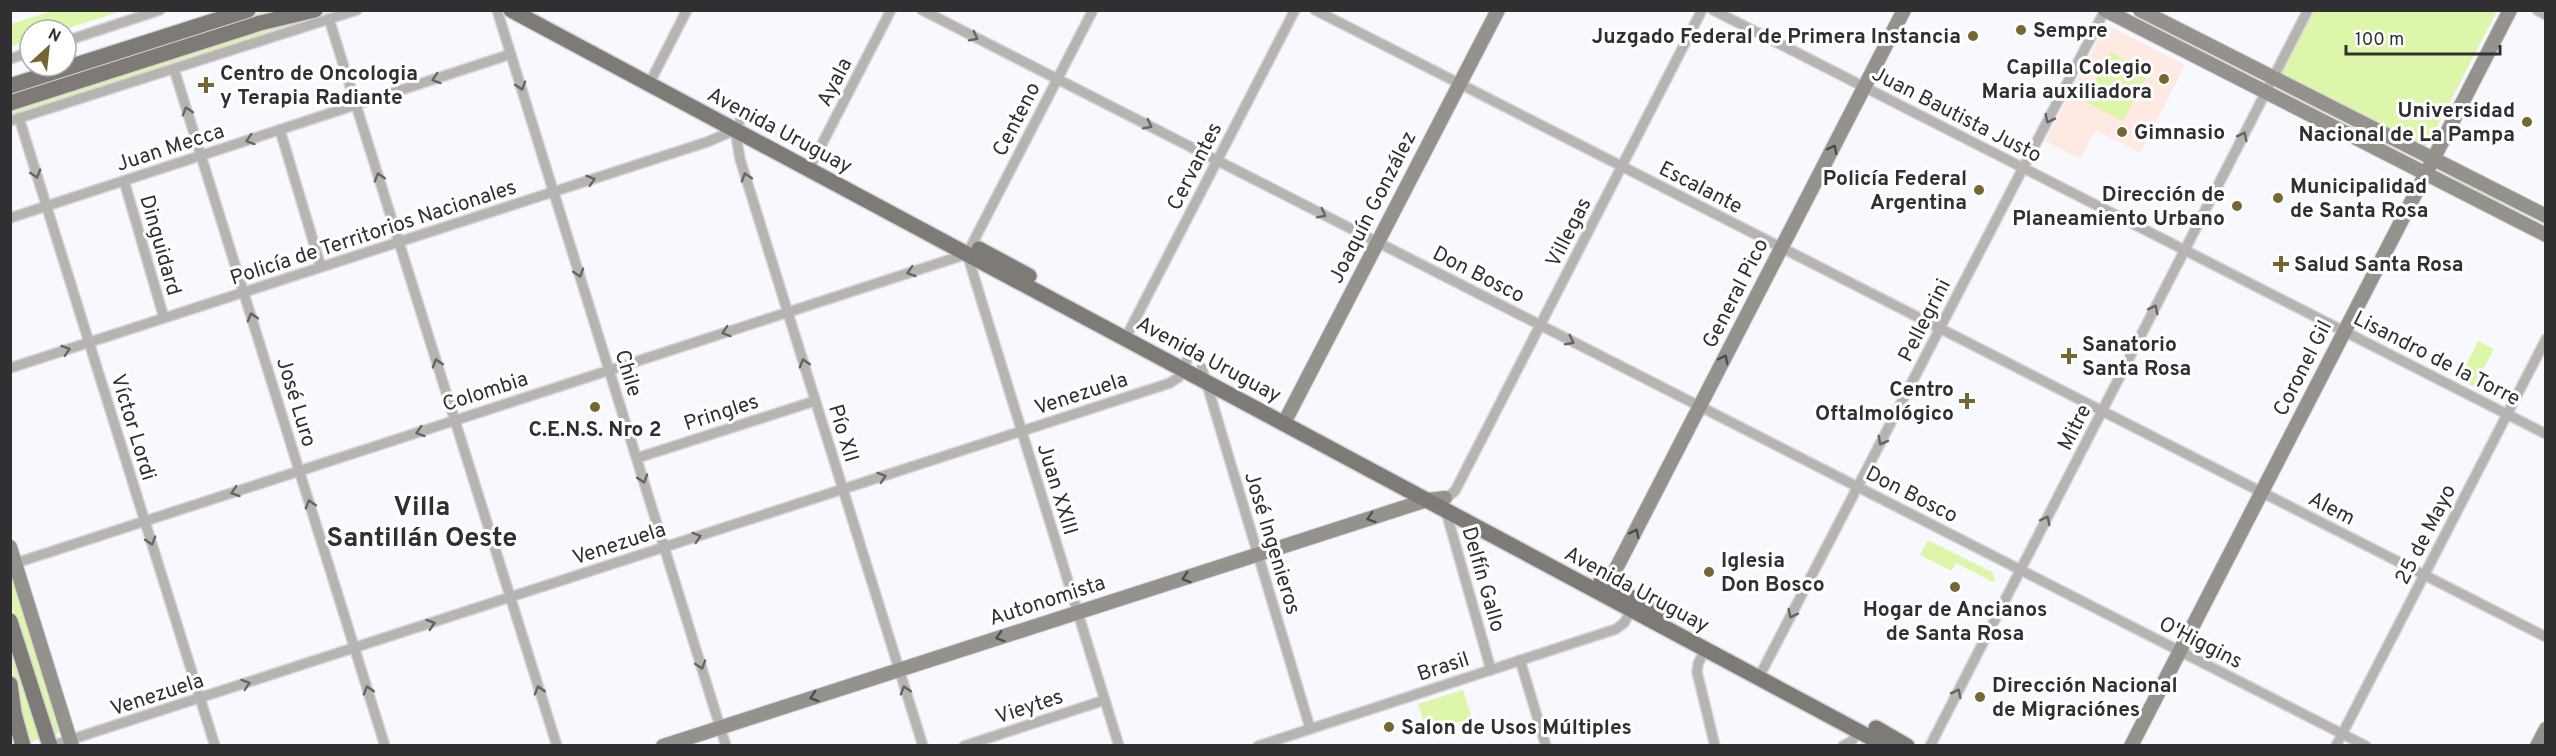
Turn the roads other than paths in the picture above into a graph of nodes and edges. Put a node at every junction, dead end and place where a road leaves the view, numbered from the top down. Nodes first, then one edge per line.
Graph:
1 (160, 10) edge
2 (248, 10) edge
3 (315, 10) edge
4 (357, 10) edge
5 (497, 10) edge
6 (511, 10) edge
7 (534, 10) edge
8 (687, 10) edge
9 (891, 10) edge
10 (922, 10) edge
11 (1093, 10) edge
12 (1295, 10) edge
13 (1315, 10) edge
14 (1498, 10) edge
15 (1702, 10) edge
16 (1713, 10) edge
17 (1904, 10) edge
18 (2140, 10) edge
19 (2308, 10) edge
20 (2510, 10) edge
21 (2537, 10) edge
22 (2105, 11) edge
23 (2546, 15) edge
24 (329, 19) junction
25 (78, 37) edge
26 (511, 54) junction
27 (174, 69) junction
28 (2273, 78) junction
29 (1057, 79) junction
30 (652, 80) junction
31 (1460, 84) junction
32 (10, 86) edge
33 (1864, 87) junction
34 (2265, 93) junction
35 (10, 102) edge
36 (356, 105) junction
37 (2336, 110) junction
38 (15, 120) edge
39 (2329, 124) junction
40 (737, 125) junction
41 (2370, 128) junction
42 (279, 130) junction
43 (2363, 142) junction
44 (201, 156) junction
45 (2433, 159) junction
46 (1217, 161) junction
47 (811, 165) junction
48 (1622, 167) junction
49 (2023, 168) junction
50 (2426, 174) junction
51 (124, 181) junction
52 (554, 192) junction
53 (46, 207) junction
54 (2546, 216) edge
55 (10, 218) edge
56 (2546, 235) edge
57 (399, 242) junction
58 (1378, 243) junction
59 (1781, 248) junction
60 (969, 249) junction
61 (2185, 250) junction
62 (321, 267) junction
63 (244, 292) junction
64 (788, 312) junction
65 (164, 318) junction
66 (1540, 325) junction
67 (1940, 329) junction
68 (2345, 331) junction
69 (1127, 334) junction
70 (2546, 339) edge
71 (89, 342) junction
72 (1185, 365) junction
73 (10, 368) edge
74 (609, 370) junction
75 (1204, 375) junction
76 (816, 401) junction
77 (1700, 406) junction
78 (2102, 411) junction
79 (2507, 414) junction
80 (1286, 419) junction
81 (455, 420) junction
82 (1022, 432) junction
83 (2546, 434) edge
84 (637, 458) junction
85 (300, 471) junction
86 (1858, 487) junction
87 (843, 490) junction
88 (2262, 492) junction
89 (1427, 500) junction
90 (1445, 504) junction
91 (145, 521) junction
92 (10, 547) edge
93 (665, 548) junction
94 (1258, 555) junction
95 (16, 563) junction
96 (2020, 570) junction
97 (2424, 575) junction
98 (1605, 589) junction
99 (510, 598) junction
100 (1632, 609) junction
101 (1078, 612) junction
102 (10, 621) edge
103 (2546, 637) edge
104 (355, 648) junction
105 (1705, 649) junction
106 (1731, 651) junction
107 (2180, 651) junction
108 (1520, 660) junction
109 (1491, 669) junction
110 (899, 670) junction
111 (1761, 673) junction
112 (10, 684) edge
113 (201, 698) junction
114 (1105, 700) junction
115 (720, 727) junction
116 (1310, 728) junction
117 (2546, 729) edge
118 (1858, 730) junction
119 (2343, 734) junction
120 (71, 743) edge
121 (1269, 744) edge
122 (383, 745) edge
123 (23, 746) edge
124 (50, 746) edge
125 (215, 746) edge
126 (557, 746) edge
127 (663, 746) edge
128 (726, 746) edge
129 (922, 746) edge
130 (964, 746) edge
131 (1119, 746) edge
132 (1258, 746) edge
133 (1546, 746) edge
134 (1715, 746) edge
135 (1843, 746) edge
136 (1886, 746) edge
137 (1908, 746) edge
138 (1930, 746) edge
139 (2131, 746) edge
140 (2336, 746) edge
141 (2366, 746) edge
142 (2537, 746) edge

1 - 25 street
2 - 32 main road
3 - 35 main road
4 - 24 street
5 - 26 street, Chile
6 - 30 main road, Avenida Uruguay
7 - 30 main road, Avenida Uruguay
8 - 30 street
9 - 47 street, Ayala
10 -> 29 street, Don Bosco
11 - 29 street, Centeno
12 - 46 street, Cervantes
13 - 31 street, Escalante
14 - 31 street, Joaquín González
15 - 48 street, Villegas
16 - 33 street, Juan Bautista Justo
17 - 33 street, General Pico
18 - 28 street
19 - 28 street, Mitre
20 - 45 street, Coronel Gil
21 - 23 street
22 - 34 street
22 -> 49 street, Pellegrini
24 - 27 street
24 - 36 street
26 -> 36 street, Juan Mecca
26 -> 52 street, Chile
27 - 38 street
44 -> 27 street, José Luro
28 - 34 street, Mitre
28 - 37 street
29 -> 46 street, Don Bosco
29 - 60 street, Centeno
30 - 40 main road, Avenida Uruguay
31 - 48 street, Escalante
31 - 58 street, Joaquín González
33 - 49 street, Juan Bautista Justo
59 -> 33 street, General Pico
34 - 39 street
61 -> 34 street, Mitre
36 - 42 street, Juan Mecca
57 -> 36 street
37 - 39 street
37 - 41 street
38 -> 53 street, Víctor Lordi
39 - 43 street
40 - 47 main road, Avenida Uruguay
52 -> 40 street, Policía de Territorios Nacionales
64 -> 40 street, Pío XII
41 - 43 street
41 - 45 street
42 -> 44 street, Juan Mecca
42 - 62 street
43 - 50 street
44 - 51 street, Juan Mecca
44 - 63 street, José Luro
45 - 50 street, Coronel Gil
45 - 54 street
46 -> 58 street, Don Bosco
46 - 69 street, Cervantes
47 - 60 main road, Avenida Uruguay
48 - 59 street, Escalante
48 - 66 street, Villegas
49 - 61 street, Juan Bautista Justo
49 - 67 street, Pellegrini
50 - 56 street
50 - 68 street, Coronel Gil
51 - 53 street, Juan Mecca
51 - 65 street, Dinguidard
52 - 57 street, Policía de Territorios Nacionales
52 -> 74 street, Chile
53 - 55 street, Juan Mecca
53 - 71 street, Víctor Lordi
57 - 62 street, Policía de Territorios Nacionales
81 -> 57 street
58 - 66 street, Don Bosco
58 - 80 street, Joaquín González
59 - 67 street, Escalante
77 -> 59 street, General Pico
60 -> 64 street, Colombia
60 - 69 main road, Avenida Uruguay
60 - 82 street, Juan XXIII
61 - 68 street, Lisandro de la Torre
78 -> 61 street, Mitre
62 - 63 street, Policía de Territorios Nacionales
63 - 65 street, Policía de Territorios Nacionales
85 -> 63 street, José Luro
64 -> 74 street, Colombia
76 -> 64 street, Pío XII
65 - 71 street, Policía de Territorios Nacionales
66 -> 77 street, Don Bosco
66 - 90 street, Villegas
67 - 78 street, Escalante
67 -> 86 street, Pellegrini
68 - 79 street, Lisandro de la Torre
68 - 88 street, Coronel Gil
69 - 72 main road, Avenida Uruguay
70 - 79 street, 25 de Mayo
73 -> 71 street, Policía de Territorios Nacionales
71 - 91 street, Víctor Lordi
72 - 75 main road, Avenida Uruguay
72 - 82 street, Venezuela
74 - 81 street, Colombia
74 - 84 street, Chile
75 - 80 main road, Avenida Uruguay
75 - 94 street, José Ingenieros
76 - 84 street, Pringles
76 - 87 street, Pío XII
77 - 86 street, Don Bosco
98 -> 77 street, General Pico
78 - 88 street, Alem
96 -> 78 street, Mitre
79 - 83 street, Lisandro de la Torre
79 - 97 street, 25 de Mayo
80 - 89 main road, Avenida Uruguay
80 - 90 main road, Avenida Uruguay
81 -> 85 street, Colombia
81 - 99 street
87 -> 82 street, Venezuela
82 - 101 street, Juan XXIII
84 -> 93 street, Chile
85 -> 91 street, Colombia
104 -> 85 street, José Luro
86 - 96 street, Don Bosco
86 -> 111 street, Pellegrini
93 -> 87 street, Venezuela
87 - 110 street, Pío XII
88 - 97 street, Alem
88 - 107 street, Coronel Gil
89 - 90 main road, Avenida Uruguay
89 -> 94 street, Autonomista
90 - 98 main road, Avenida Uruguay
90 - 109 street, Delfín Gallo
91 - 95 street, Colombia
91 -> 113 street, Víctor Lordi
92 - 95 street
93 - 99 street, Venezuela
93 -> 115 street, Chile
94 -> 101 street, Autonomista
94 - 116 street, José Ingenieros
95 - 120 street
96 - 107 street, O'Higgins
138 -> 96 street, Mitre
97 - 103 street, Alem
97 - 119 street, 25 de Mayo
98 - 100 main road, Avenida Uruguay
98 - 106 main road, Avenida Uruguay
104 -> 99 street, Venezuela
126 -> 99 street
100 - 105 main road, Avenida Uruguay
100 - 108 street, Brasil
101 -> 110 street, Autonomista
101 - 114 street, Juan XXIII
102 - 124 main road
113 -> 104 street, Venezuela
122 -> 104 street, José Luro
105 - 106 main road
105 - 111 main road, Avenida Uruguay
105 - 134 street
106 - 111 main road, Avenida Uruguay
107 - 119 street, O'Higgins
107 - 139 street, Coronel Gil
108 - 109 street, Brasil
108 - 133 street
109 - 116 street, Brasil
110 -> 115 street, Autonomista
129 -> 110 street, Pío XII
111 - 118 main road, Avenida Uruguay
111 - 137 main road, Avenida Uruguay
112 - 123 main road
113 - 120 street, Venezuela
113 - 125 street, Víctor Lordi
114 - 130 street, Vieytes
114 - 131 street, Juan XXIII
115 - 127 street, Autonomista
115 - 128 street, Chile
116 - 121 street, Brasil
117 - 142 street
118 - 135 street
118 - 136 main road, Avenida Uruguay
119 - 140 street, 25 de Mayo
119 - 141 street, O'Higgins
120 - 124 street, Venezuela
121 - 132 street, Brasil

